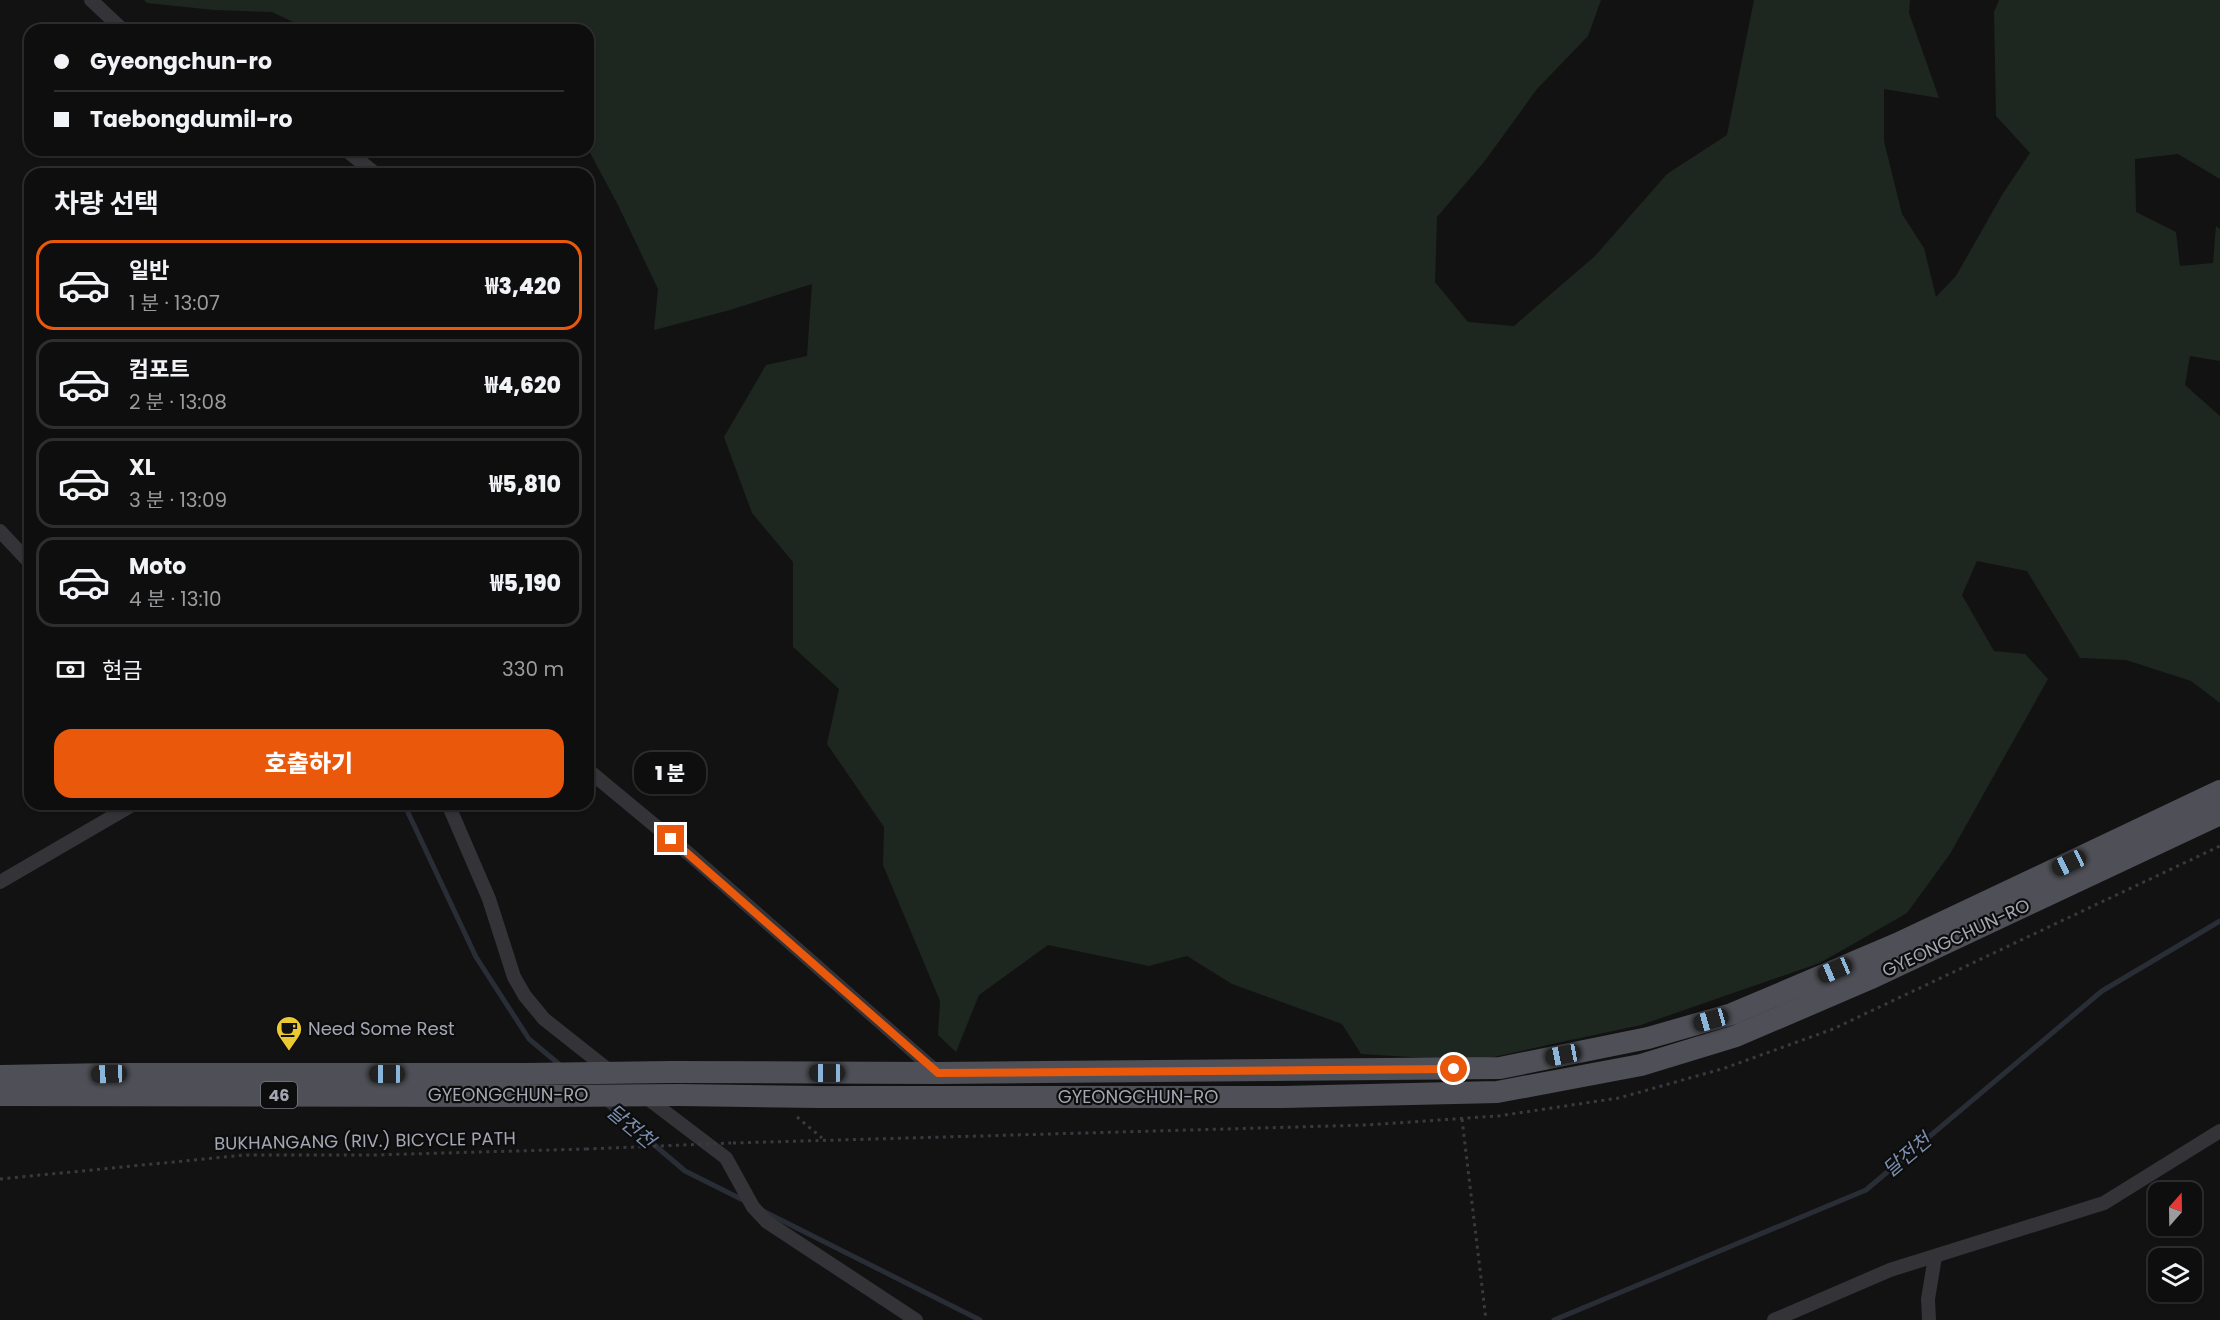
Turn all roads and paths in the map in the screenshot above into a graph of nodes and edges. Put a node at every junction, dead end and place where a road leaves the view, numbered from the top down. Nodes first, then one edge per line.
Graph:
1 (91, 0) edge
2 (117, 24) edge
3 (354, 156) edge
4 (368, 168) edge
5 (0, 531) edge
6 (24, 557) edge
7 (594, 775) edge
8 (2220, 791) edge
9 (124, 810) edge
10 (451, 810) edge
11 (2220, 814) edge
12 (0, 882) edge
13 (938, 1073) junction
14 (0, 1076) edge
15 (0, 1095) edge
16 (1462, 1119) dead end
17 (2220, 1131) edge
18 (731, 1143) dead end
19 (0, 1179) edge
20 (1935, 1257) junction
21 (916, 1320) edge
22 (1486, 1320) edge
23 (1774, 1320) edge
24 (1929, 1320) edge

1 - 2 street
3 - 4 street
5 - 6 street
7 - 13 street
8 - 13 main road, GYEONGCHUN-RO / 46
9 - 12 street
10 - 21 street
11 - 15 main road, GYEONGCHUN-RO / 46, bridge
13 - 14 main road, GYEONGCHUN-RO / 46, bridge
16 - 22 path
17 - 20 street
18 - 19 path, BUKHANGANG (RIV.) BICYCLE PATH, bridge
20 - 23 street
20 - 24 street

